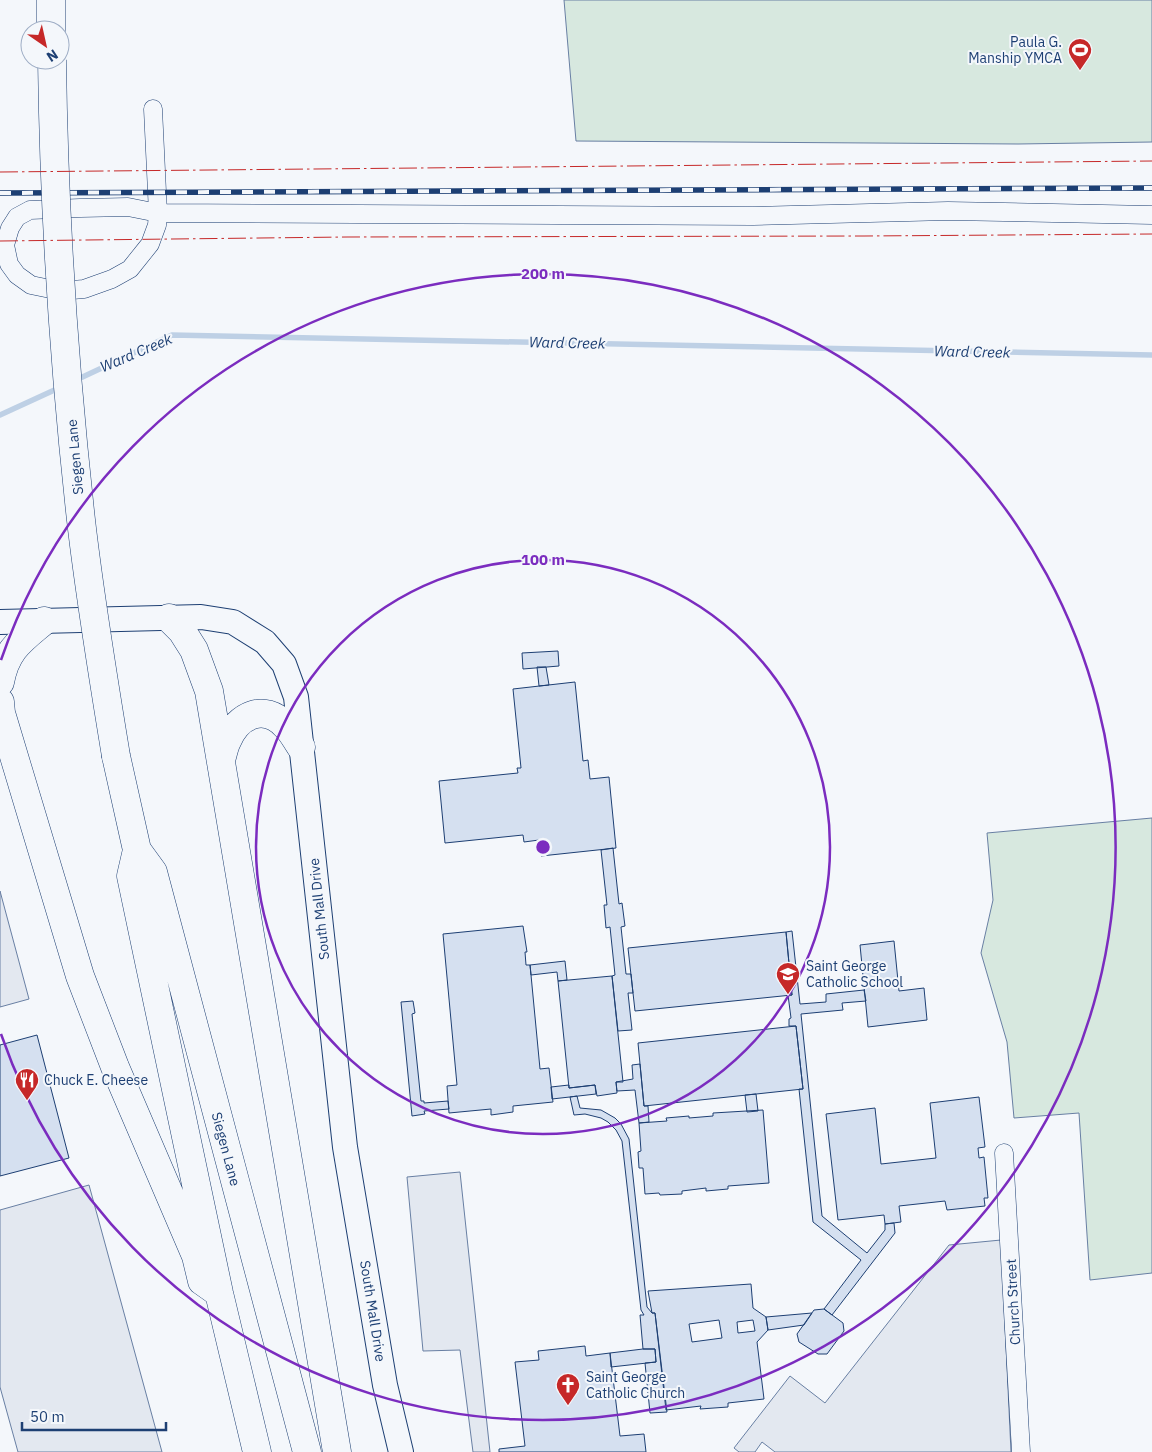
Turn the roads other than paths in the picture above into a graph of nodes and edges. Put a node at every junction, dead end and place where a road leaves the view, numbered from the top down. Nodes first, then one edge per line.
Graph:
1 (51, 0) edge
2 (52, 20) edge
3 (52, 70) edge
4 (153, 109) dead end
5 (158, 213) junction
6 (1152, 215) edge
7 (169, 618) junction
8 (44, 621) junction
9 (0, 622) edge
10 (0, 682) edge
11 (0, 702) edge
12 (0, 713) edge
13 (301, 747) junction
14 (221, 760) junction
15 (137, 850) junction
16 (1004, 1153) dead end
17 (219, 1293) junction
18 (258, 1452) edge
19 (307, 1452) edge
20 (337, 1452) edge
21 (401, 1452) edge
22 (1021, 1452) edge

1 - 2 main road
3 - 15 main road, Siegen Lane, bridge
4 - 5 street
5 - 5 street
5 - 6 street
7 - 8 street, South Mall Drive
7 - 13 street, South Mall Drive
7 - 14 main road
8 - 9 street, South Mall Drive
8 - 10 main road
11 - 12 main road
12 - 17 main road
13 - 14 main road
13 - 21 street, South Mall Drive
14 - 20 main road
15 - 17 main road, Siegen Lane
15 - 19 main road, Siegen Lane
16 - 22 street, Church Street
17 - 18 main road, Siegen Lane

